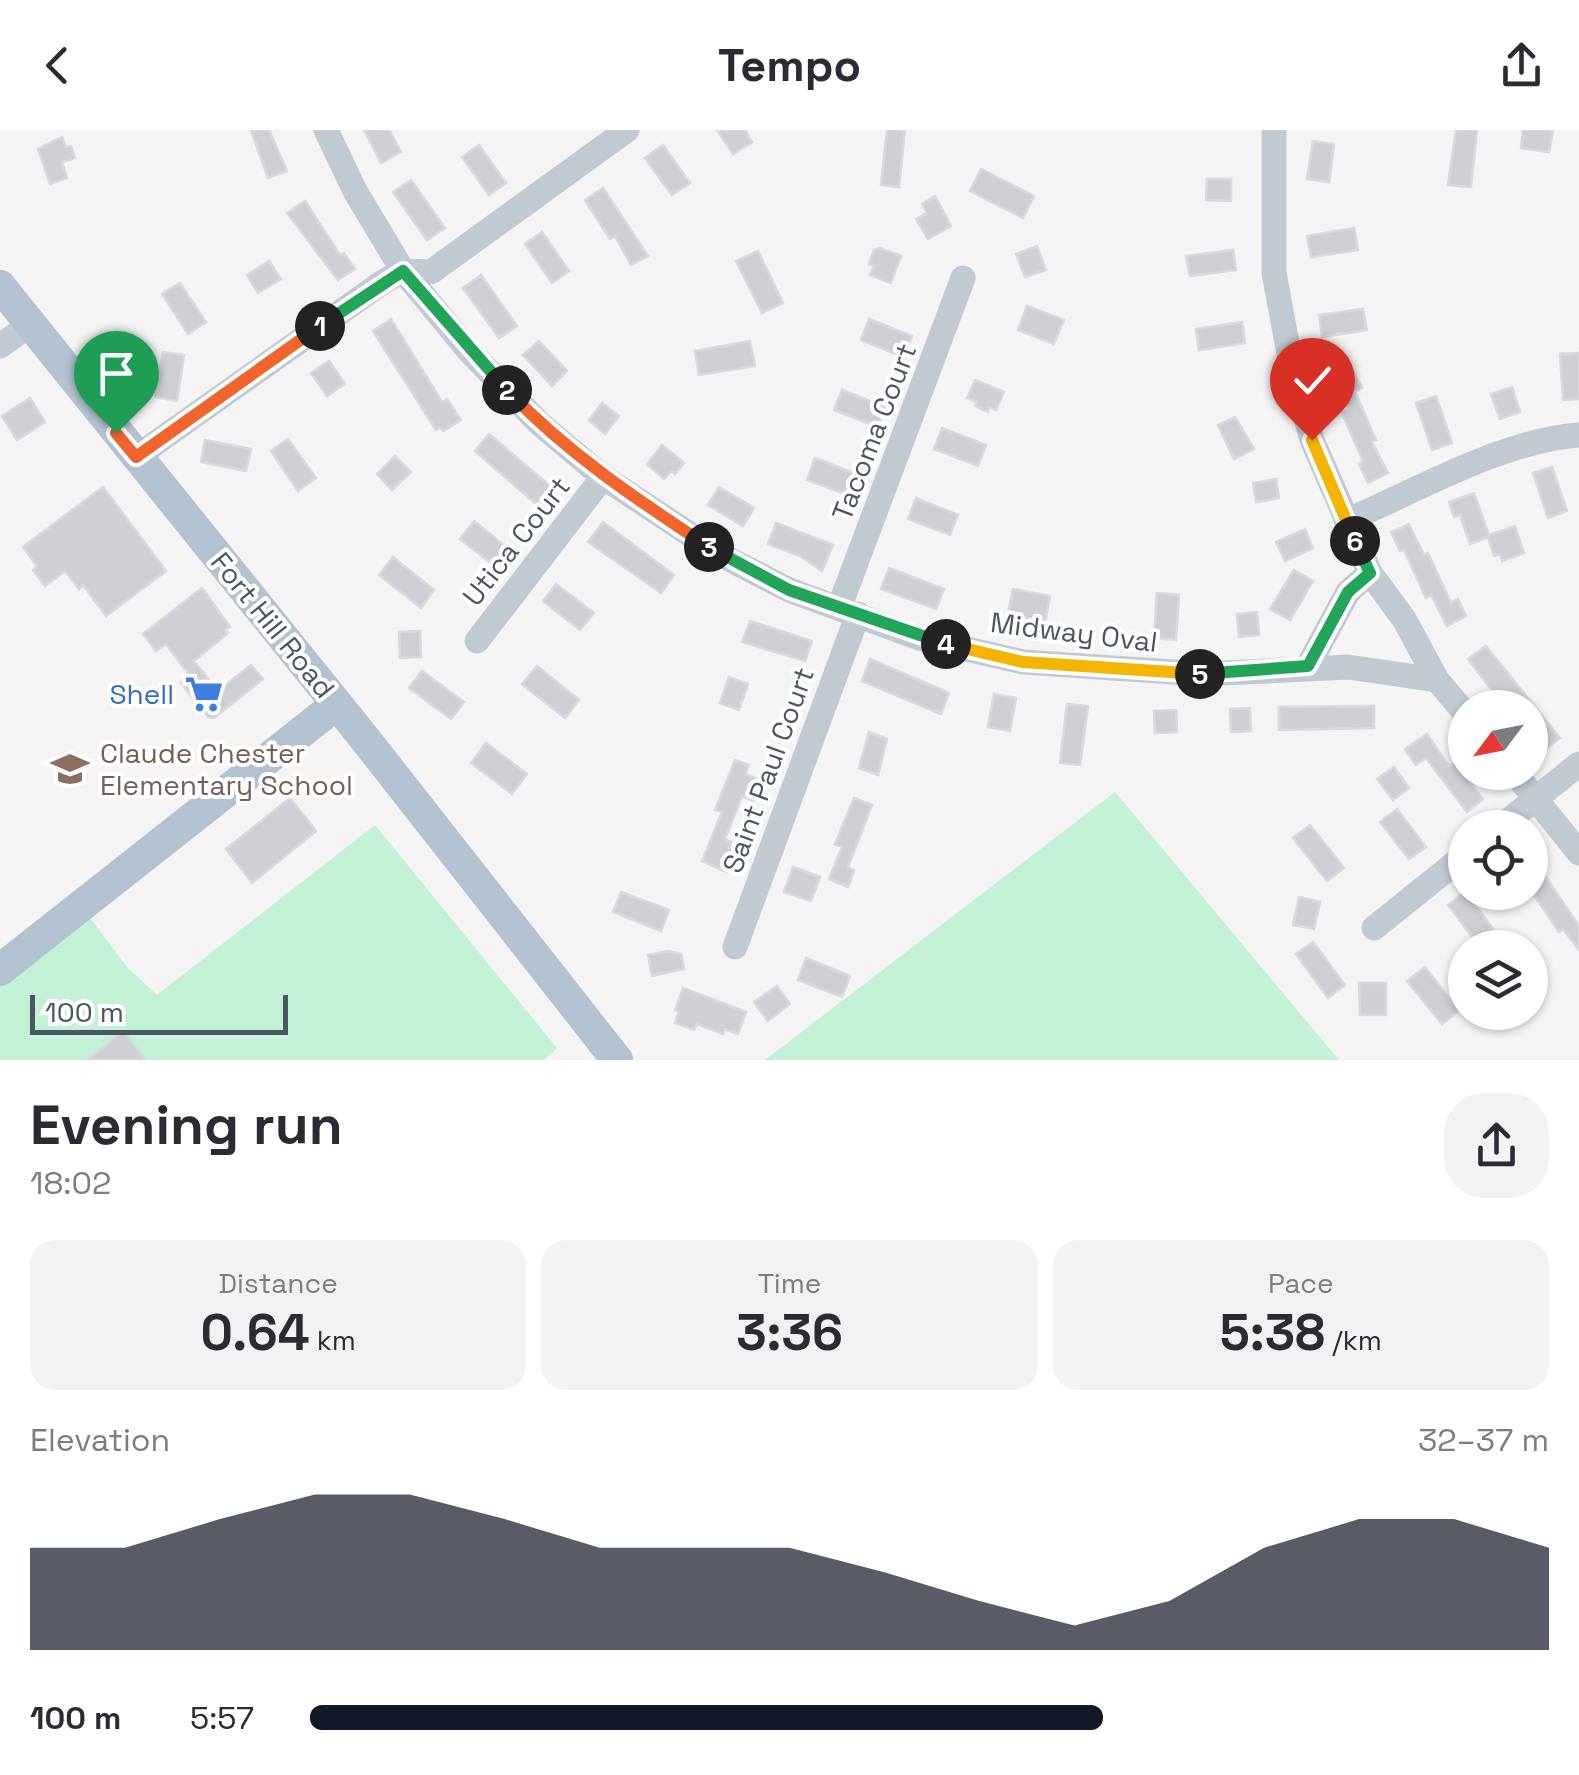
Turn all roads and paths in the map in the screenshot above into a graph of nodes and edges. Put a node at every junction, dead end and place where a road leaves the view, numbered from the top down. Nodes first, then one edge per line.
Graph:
1 (326, 130) edge
2 (627, 130) edge
3 (1274, 130) edge
4 (403, 271) junction
5 (963, 278) dead end
6 (0, 286) edge
7 (31, 324) junction
8 (0, 346) edge
9 (1579, 436) edge
10 (136, 457) junction
11 (603, 478) junction
12 (1346, 521) junction
13 (1370, 573) junction
14 (848, 611) junction
15 (476, 641) dead end
16 (1308, 666) junction
17 (1437, 680) junction
18 (1448, 693) edge
19 (337, 704) junction
20 (1579, 764) edge
21 (1529, 790) edge
22 (1536, 798) junction
23 (1521, 810) edge
24 (1579, 854) edge
25 (1448, 869) edge
26 (1374, 928) dead end
27 (735, 947) dead end
28 (0, 970) edge
29 (617, 1060) edge

1 - 4 street, Midway Oval
2 - 4 street
3 - 12 street
4 - 10 street
4 - 11 street, Midway Oval
5 - 14 street, Tacoma Court
6 - 7 main road, Fort Hill Road
7 - 8 street
7 - 10 main road, Fort Hill Road
9 - 12 street
10 - 19 main road, Fort Hill Road
11 - 14 street, Midway Oval
11 - 15 street, Utica Court
12 - 13 street
13 - 16 street
13 - 17 street
14 - 16 street, Midway Oval
14 - 27 street, Saint Paul Court
16 - 17 street, Midway Oval
17 - 18 street
19 - 28 main road
19 - 29 main road, Fort Hill Road
20 - 22 street
21 - 22 street
22 - 23 street
22 - 24 street
25 - 26 street

